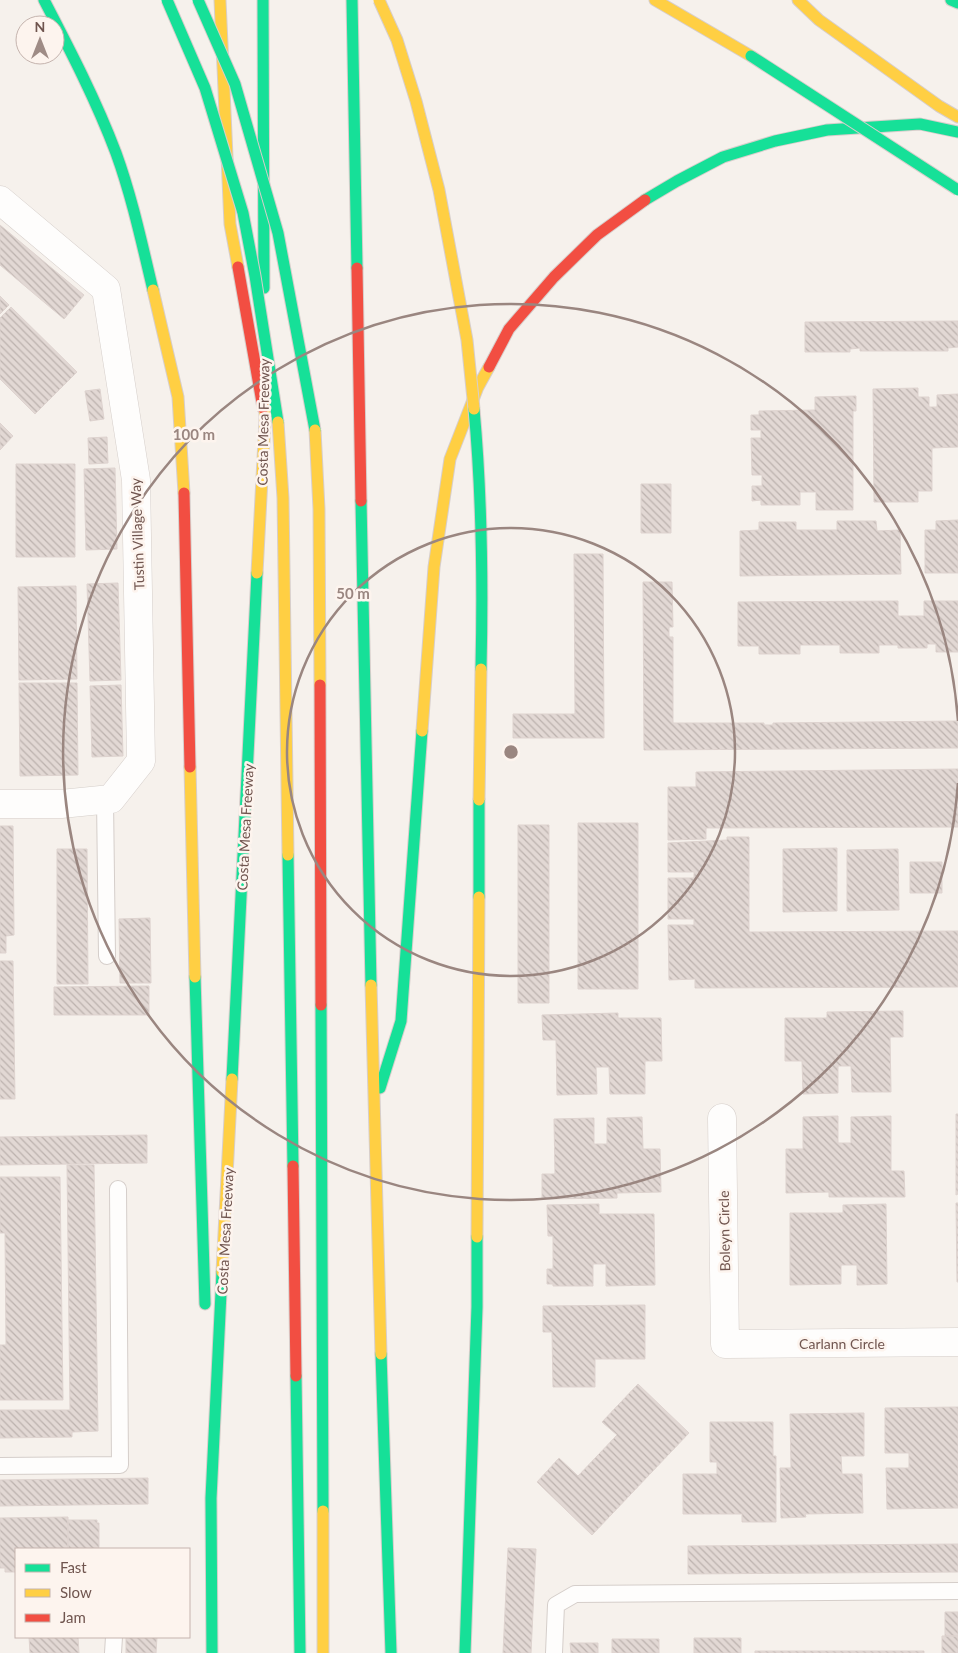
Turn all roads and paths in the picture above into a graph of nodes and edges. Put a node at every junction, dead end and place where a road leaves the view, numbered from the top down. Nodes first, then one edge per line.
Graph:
1 (44, 0) edge
2 (167, 0) edge
3 (198, 0) edge
4 (220, 0) edge
5 (263, 0) edge
6 (352, 0) edge
7 (379, 0) edge
8 (655, 0) edge
9 (798, 0) edge
10 (950, 0) edge
11 (958, 3) edge
12 (958, 117) edge
13 (958, 132) edge
14 (958, 190) edge
15 (0, 200) edge
16 (265, 421) junction
17 (105, 800) junction
18 (0, 804) edge
19 (107, 956) dead end
20 (373, 1109) junction
21 (722, 1118) dead end
22 (118, 1189) dead end
23 (205, 1311) dead end
24 (958, 1342) edge
25 (725, 1344) joint
26 (206, 1350) dead end
27 (0, 1466) edge
28 (212, 1498) junction
29 (958, 1591) edge
30 (114, 1638) edge
31 (113, 1653) edge
32 (212, 1653) edge
33 (300, 1653) edge
34 (323, 1653) edge
35 (391, 1653) edge
36 (465, 1653) edge
37 (554, 1653) edge

1 - 23 highway
2 - 33 highway, bridge
3 - 34 highway, bridge
4 - 16 highway
5 - 16 highway, Costa Mesa Freeway
6 - 20 highway
7 - 36 highway, bridge
8 - 14 highway, bridge
9 - 12 highway
10 - 11 highway
13 - 20 highway
15 - 17 street, Tustin Village Way
16 - 28 highway, Costa Mesa Freeway
17 - 18 street
17 - 19 lane
20 - 35 highway
21 - 25 street, Boleyn Circle
22 - 27 lane
24 - 25 street, Carlann Circle
26 - 28 highway
28 - 32 highway, Costa Mesa Freeway
29 - 37 lane
30 - 31 lane

